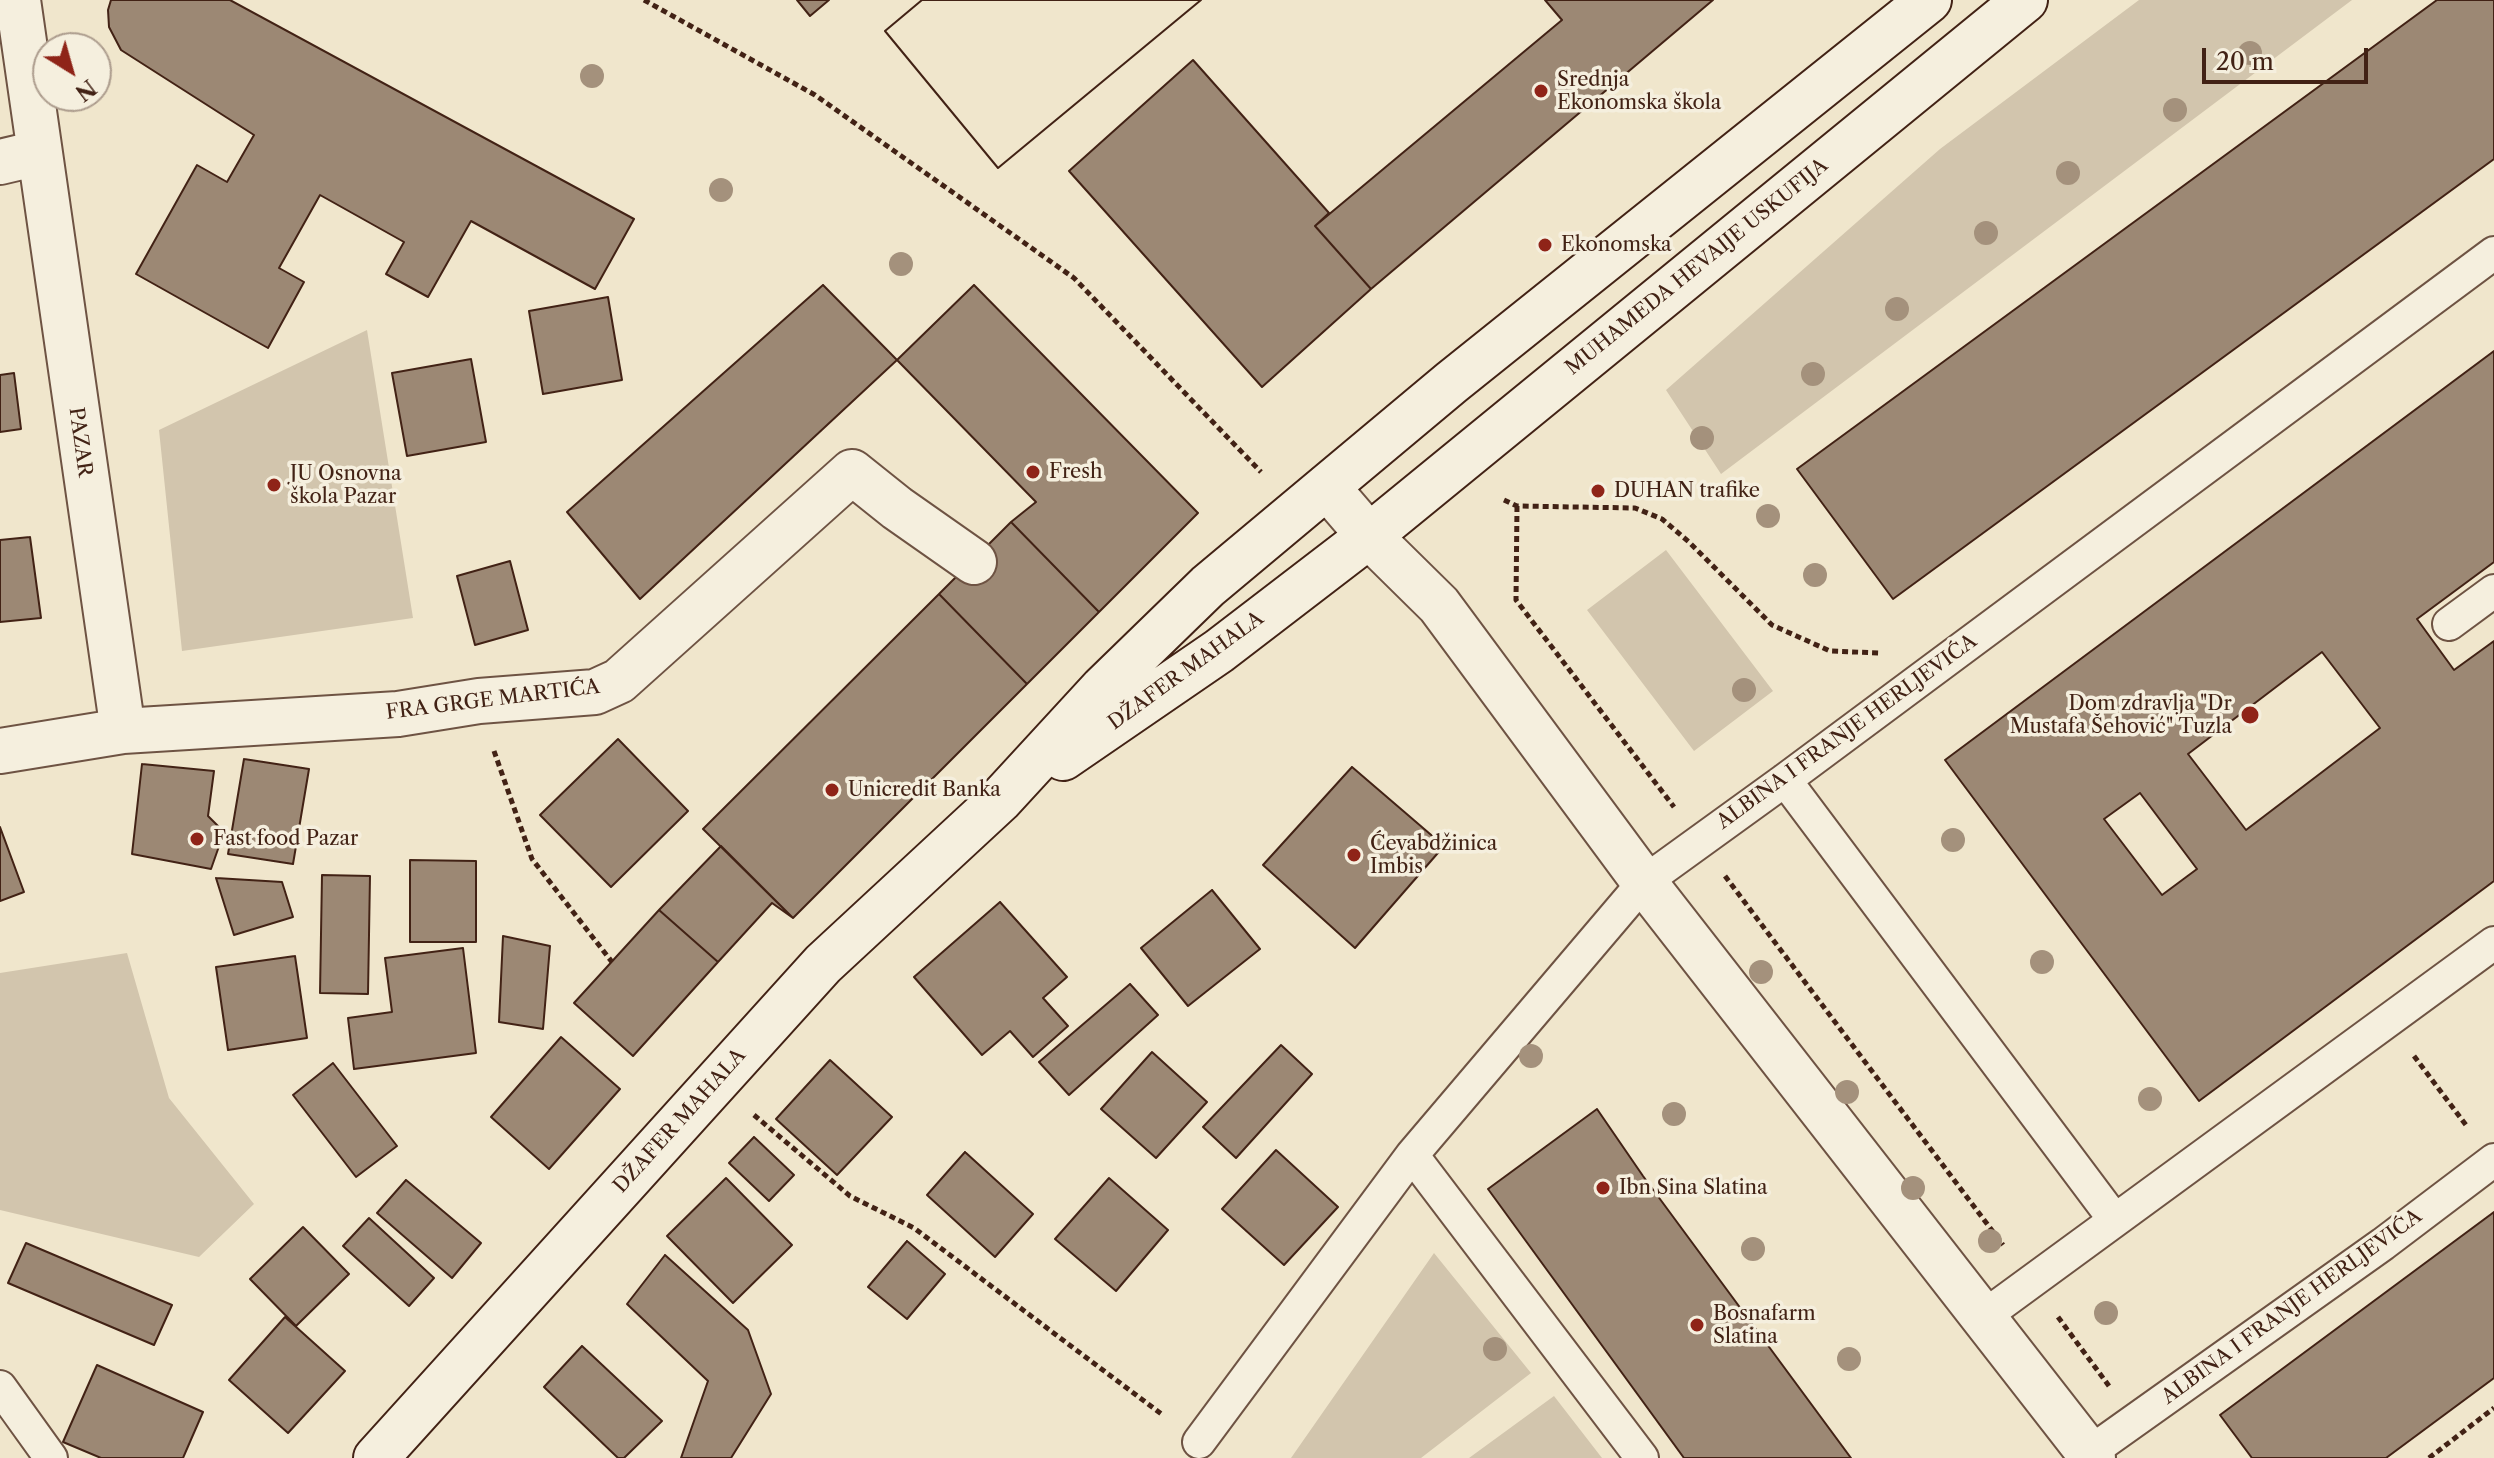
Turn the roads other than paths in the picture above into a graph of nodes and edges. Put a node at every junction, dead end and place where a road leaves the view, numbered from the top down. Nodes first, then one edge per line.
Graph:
1 (18, 0) edge
2 (1929, 0) edge
3 (2025, 0) edge
4 (19, 158) edge
5 (2494, 253) edge
6 (1327, 487) junction
7 (1369, 536) junction
8 (974, 562) dead end
9 (2494, 591) edge
10 (2449, 624) dead end
11 (123, 731) junction
12 (0, 751) edge
13 (1785, 780) junction
14 (1000, 800) junction
15 (1644, 882) junction
16 (2494, 943) edge
17 (1412, 1155) junction
18 (2494, 1160) edge
19 (2114, 1219) junction
20 (1983, 1317) junction
21 (0, 1387) edge
22 (1199, 1442) road end
23 (2091, 1455) edge
24 (51, 1458) edge
25 (376, 1458) edge
26 (1642, 1458) edge

1 - 4 main road, PAZAR
2 - 6 main road
3 - 7 main road, MUHAMEDA HEVAIJE USKUFIJA
4 - 11 main road, PAZAR
5 - 13 lane, ALBINA I FRANJE HERLJEVIĆA
6 - 7 main road
6 - 14 main road, DŽAFER MAHALA
7 - 14 main road, DŽAFER MAHALA
7 - 15 main road
8 - 11 main road, FRA GRGE MARTIĆA
9 - 10 lane
11 - 12 main road, FRA GRGE MARTIĆA
13 - 15 lane, ALBINA I FRANJE HERLJEVIĆA
13 - 19 lane
14 - 25 main road, DŽAFER MAHALA
15 - 17 lane
15 - 20 main road, ALBINA I FRANJE HERLJEVIĆA
16 - 19 lane
17 - 22 lane
17 - 26 lane
18 - 23 lane, ALBINA I FRANJE HERLJEVIĆA
19 - 20 lane
20 - 23 main road, ALBINA I FRANJE HERLJEVIĆA
21 - 24 lane

